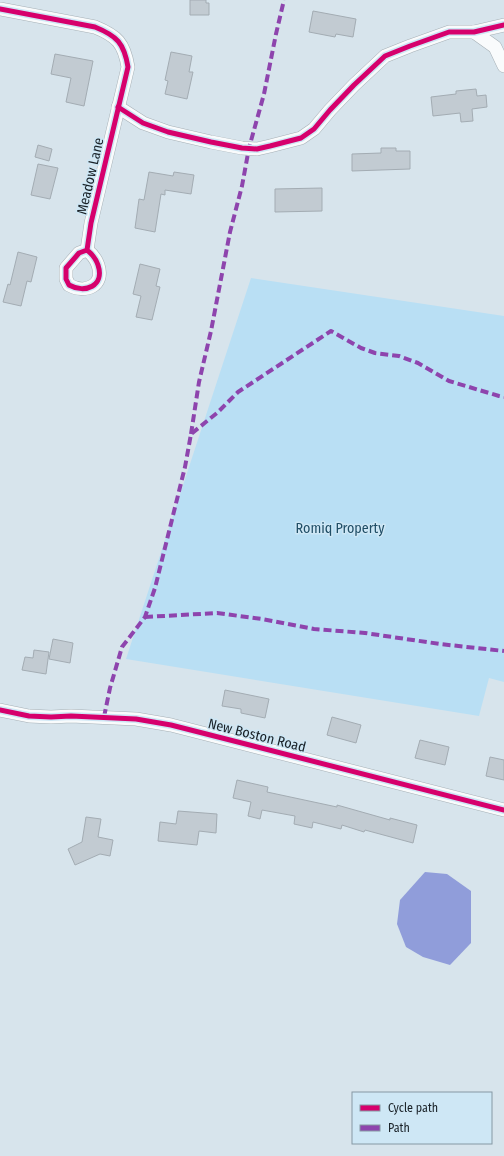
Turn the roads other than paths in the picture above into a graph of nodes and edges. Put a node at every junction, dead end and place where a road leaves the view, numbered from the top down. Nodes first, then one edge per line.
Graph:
1 (0, 9) edge
2 (504, 25) edge
3 (474, 32) junction
4 (504, 66) edge
5 (118, 107) junction
6 (87, 250) dead end
7 (0, 710) edge
8 (504, 810) edge

1 - 5 street, Meadow Lane
2 - 3 street
3 - 4 street
3 - 5 street
5 - 6 street, Meadow Lane
7 - 8 street, New Boston Road

